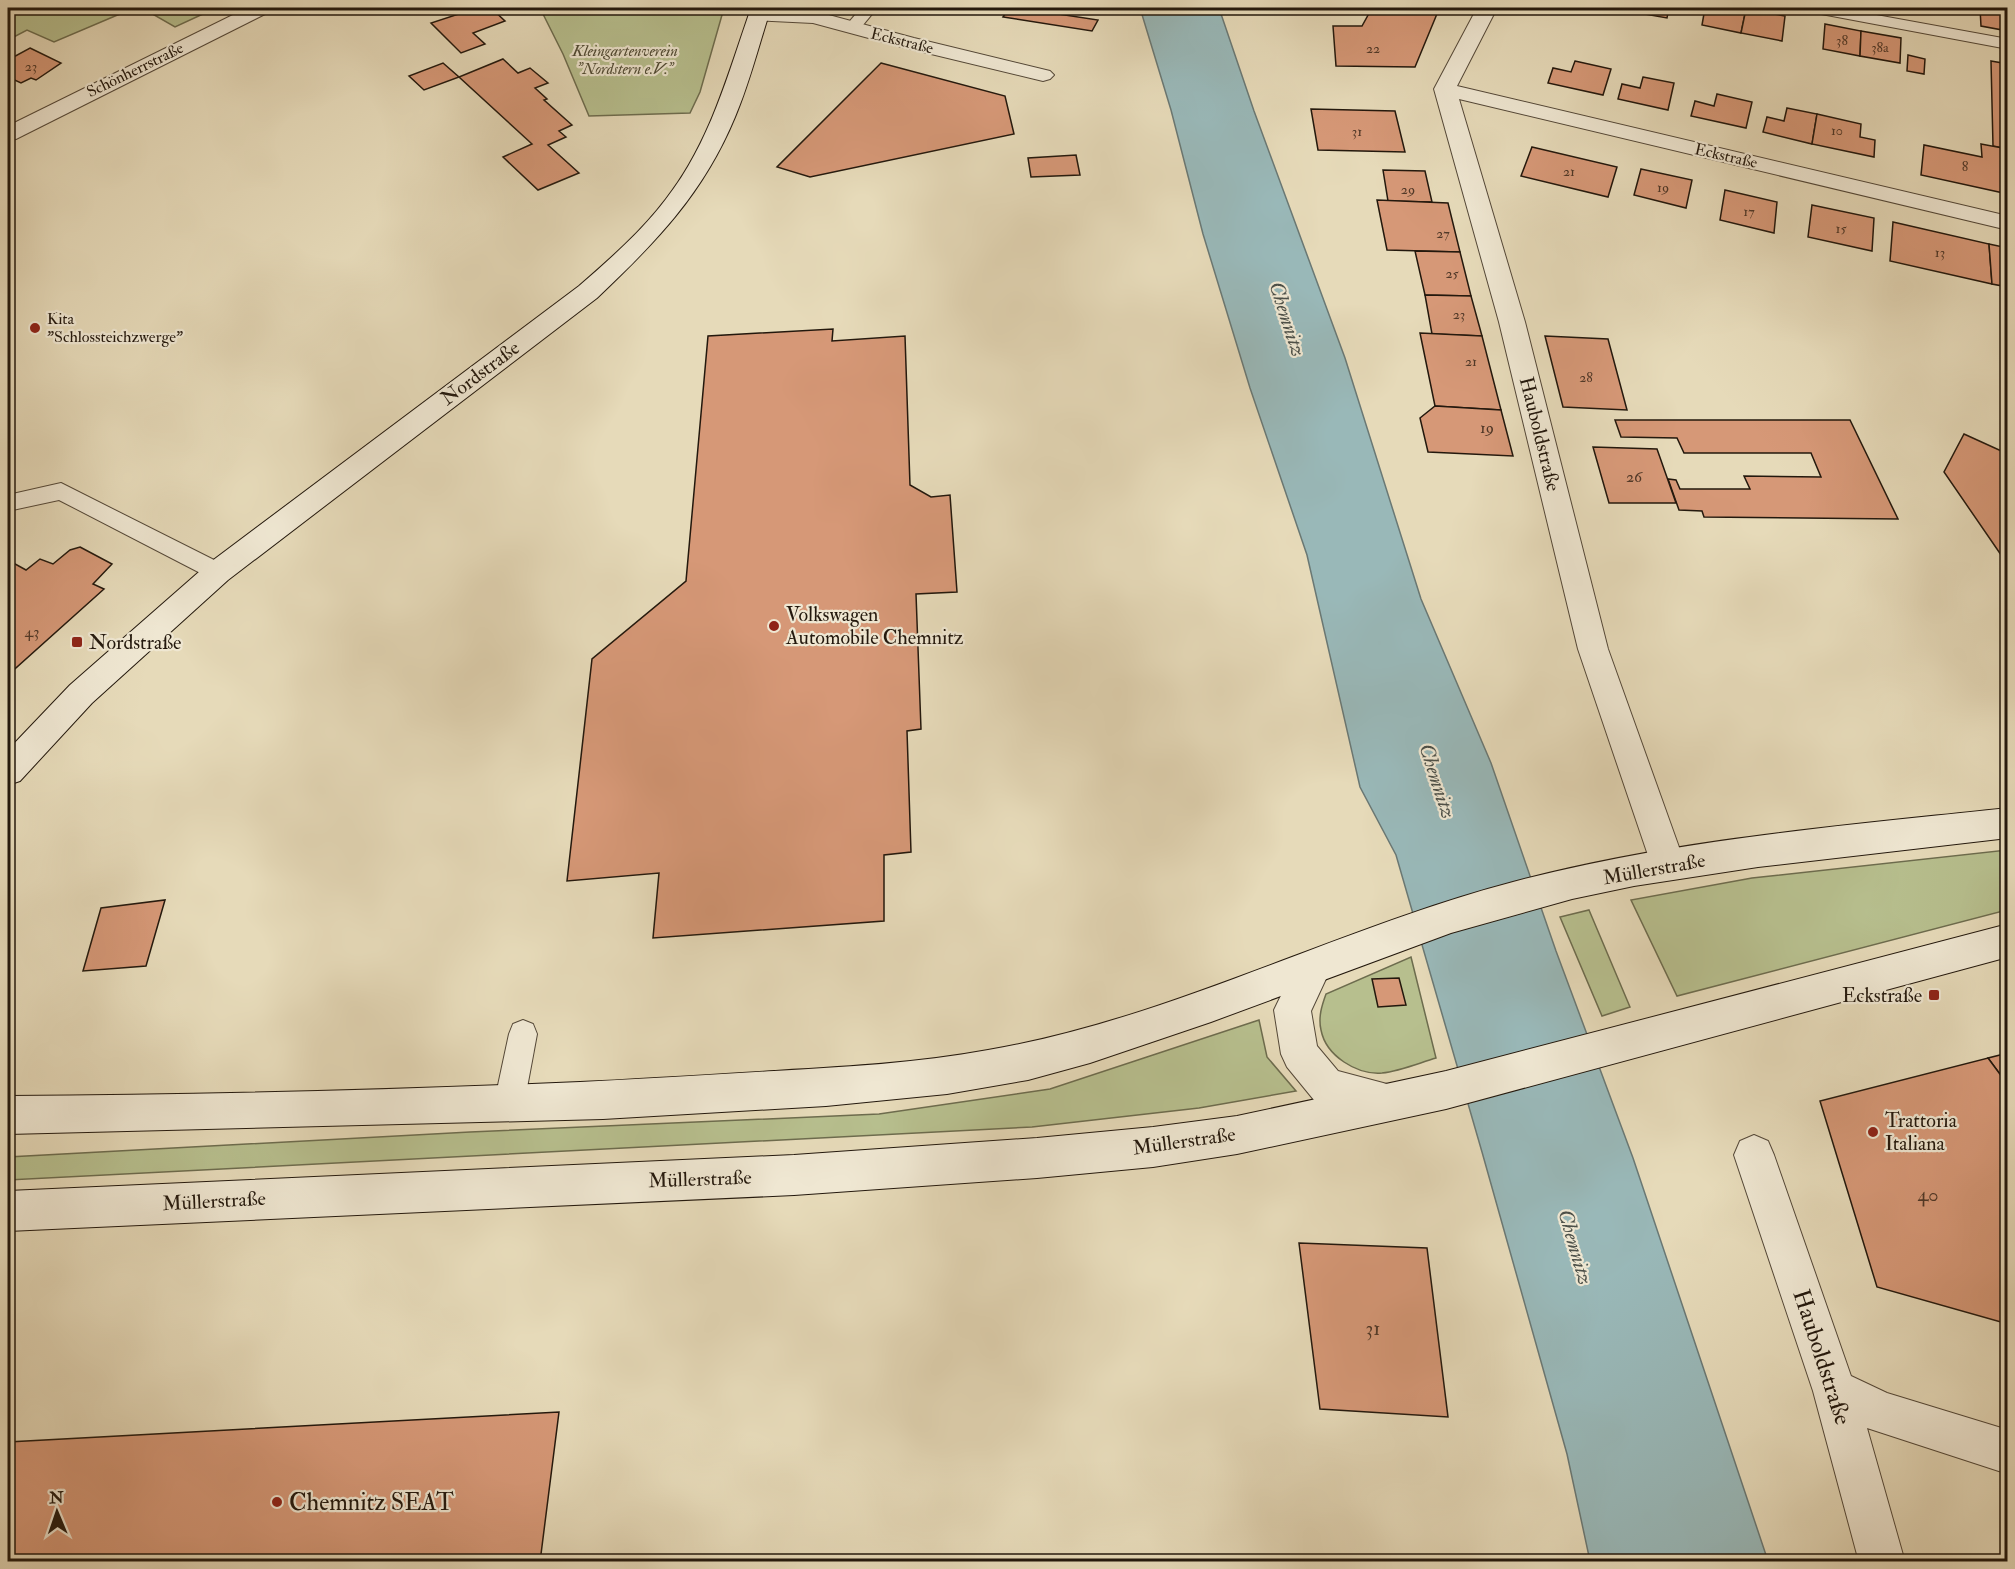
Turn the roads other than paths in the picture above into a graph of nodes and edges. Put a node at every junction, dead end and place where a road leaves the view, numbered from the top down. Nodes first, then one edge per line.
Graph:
1 (262, 8) edge
2 (869, 8) edge
3 (1487, 8) edge
4 (1816, 8) edge
5 (760, 12) edge
6 (852, 28) junction
7 (2007, 44) edge
8 (1043, 75) dead end
9 (1445, 88) junction
10 (8, 134) edge
11 (2007, 223) edge
12 (8, 503) edge
13 (218, 572) junction
14 (8, 771) edge
15 (2007, 824) edge
16 (1668, 864) junction
17 (2007, 940) edge
18 (1313, 968) junction
19 (523, 1034) dead end
20 (1388, 1102) junction
21 (509, 1104) junction
22 (8, 1115) edge
23 (1754, 1155) dead end
24 (8, 1211) edge
25 (1835, 1391) junction
26 (2007, 1452) edge
27 (1882, 1562) edge

1 - 10 main road, Schönherrstraße
2 - 6 lane
3 - 9 main road
4 - 7 lane
5 - 6 main road, Eckstraße
5 - 13 main road, Nordstraße
6 - 8 main road, Eckstraße
9 - 11 main road, Eckstraße
9 - 16 main road, Hauboldstraße
12 - 13 lane
13 - 14 main road, Nordstraße
15 - 16 main road, Müllerstraße
16 - 18 main road, Müllerstraße
17 - 20 main road, Müllerstraße
18 - 20 main road, Müllerstraße
18 - 21 main road, Müllerstraße
19 - 21 lane
20 - 24 main road, Müllerstraße
21 - 22 main road, Müllerstraße
23 - 25 main road, Hauboldstraße
25 - 26 main road
25 - 27 main road, Hauboldstraße

